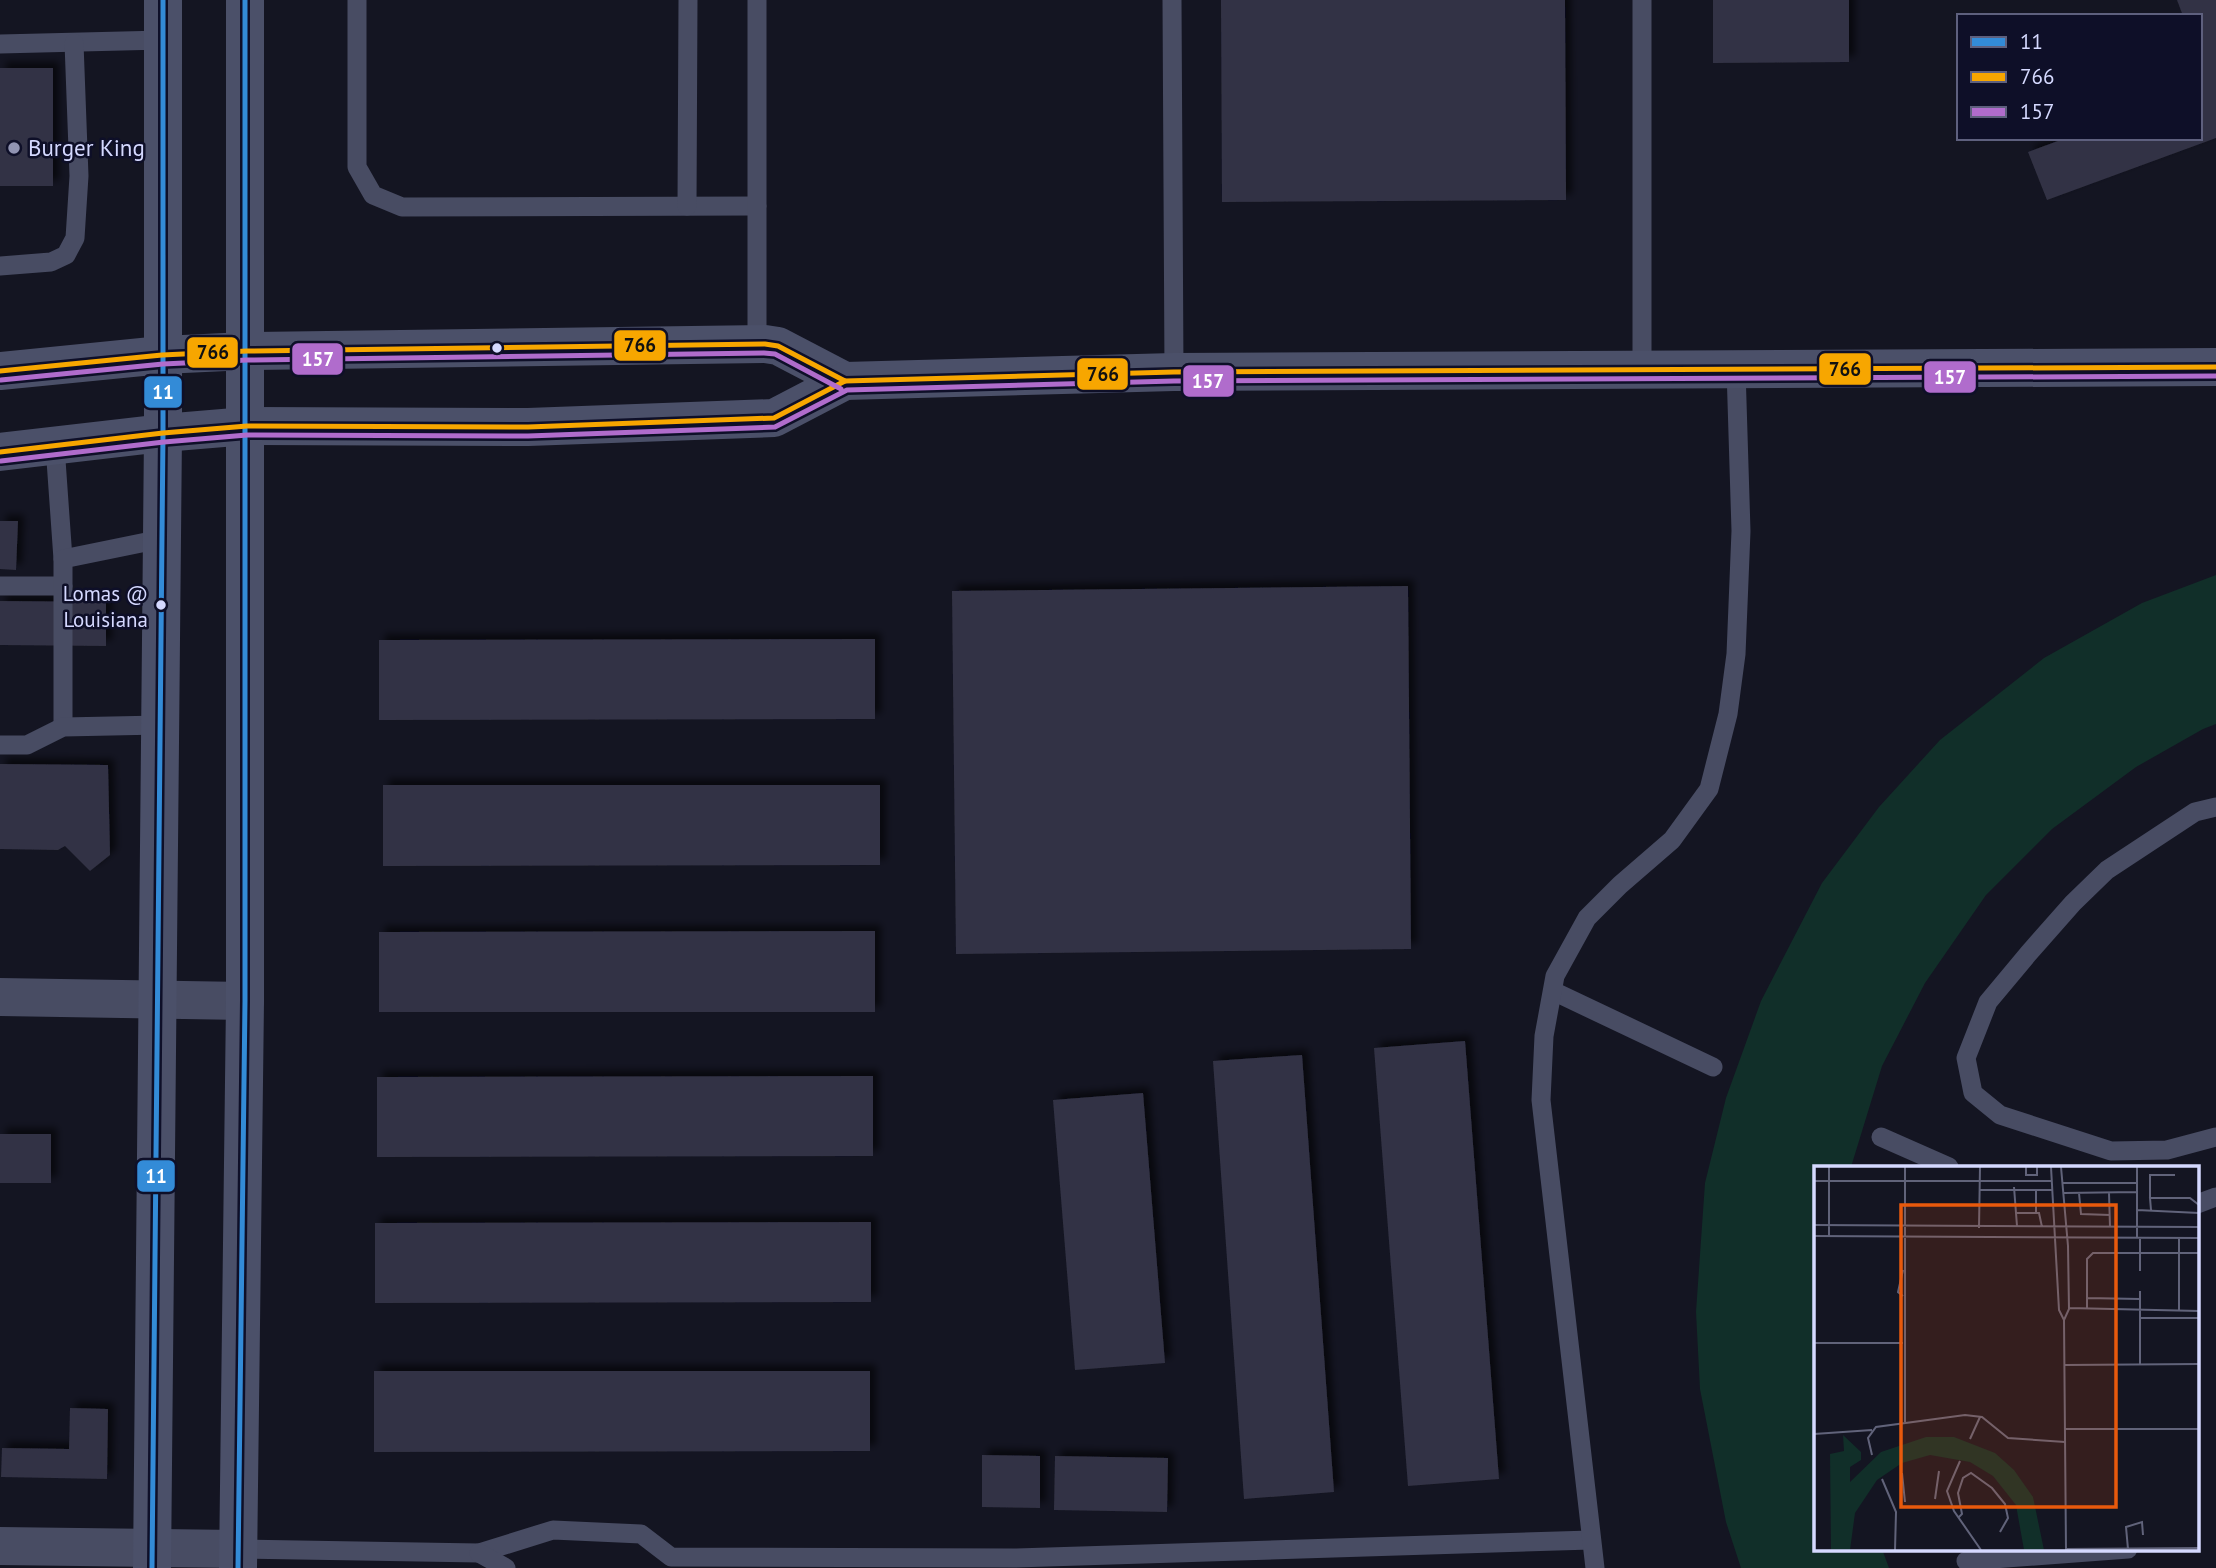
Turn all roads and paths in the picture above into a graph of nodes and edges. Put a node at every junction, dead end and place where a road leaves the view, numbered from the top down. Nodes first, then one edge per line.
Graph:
1 (163, 0) edge
2 (245, 0) edge
3 (357, 0) edge
4 (688, 0) edge
5 (757, 0) edge
6 (1172, 0) edge
7 (1642, 0) edge
8 (163, 40) junction
9 (75, 43) junction
10 (0, 44) edge
11 (687, 206) junction
12 (757, 206) junction
13 (0, 266) edge
14 (757, 344) junction
15 (247, 351) junction
16 (162, 355) junction
17 (2216, 367) edge
18 (1737, 369) junction
19 (1642, 370) junction
20 (0, 371) edge
21 (1174, 372) junction
22 (845, 380) junction
23 (247, 426) junction
24 (163, 433) junction
25 (55, 446) junction
26 (0, 453) edge
27 (162, 539) junction
28 (63, 559) junction
29 (0, 586) edge
30 (63, 586) junction
31 (160, 725) junction
32 (63, 727) junction
33 (0, 745) edge
34 (2216, 807) edge
35 (1553, 991) junction
36 (0, 997) edge
37 (156, 999) junction
38 (245, 1001) junction
39 (1713, 1067) dead end
40 (1881, 1137) dead end
41 (2216, 1137) edge
42 (1947, 1166) edge
43 (2216, 1197) edge
44 (2198, 1204) edge
45 (1591, 1541) junction
46 (0, 1546) edge
47 (2114, 1550) edge
48 (479, 1553) junction
49 (153, 1558) edge
50 (238, 1558) edge
51 (1966, 1561) dead end
52 (666, 1563) edge
53 (1015, 1563) edge
54 (506, 1568) edge
55 (1595, 1568) edge

1 - 8 main road
2 - 15 main road
3 - 11 lane
4 - 11 lane
5 - 12 lane
6 - 21 lane
7 - 19 lane
8 - 9 lane
8 - 16 main road
9 - 10 lane
9 - 13 lane
11 - 12 lane
12 - 14 lane
14 - 15 main road
14 - 22 main road
15 - 16 main road
15 - 23 main road
16 - 20 main road
16 - 24 main road
17 - 18 main road
18 - 19 main road
18 - 35 lane
19 - 21 main road
21 - 22 main road
22 - 23 main road
23 - 24 main road
23 - 38 main road
24 - 25 main road
24 - 27 main road
25 - 26 main road
25 - 28 lane
27 - 28 lane
27 - 31 main road
28 - 30 lane
29 - 30 lane
30 - 32 lane
31 - 32 lane
31 - 37 main road
32 - 33 lane
34 - 41 lane
35 - 39 lane
35 - 45 lane
36 - 37 street
37 - 38 street
37 - 49 main road
38 - 50 main road
40 - 42 lane
43 - 44 lane
45 - 53 lane
45 - 55 lane
46 - 49 street
47 - 51 lane
48 - 50 lane
48 - 52 lane
48 - 54 lane
49 - 50 street
52 - 53 lane

